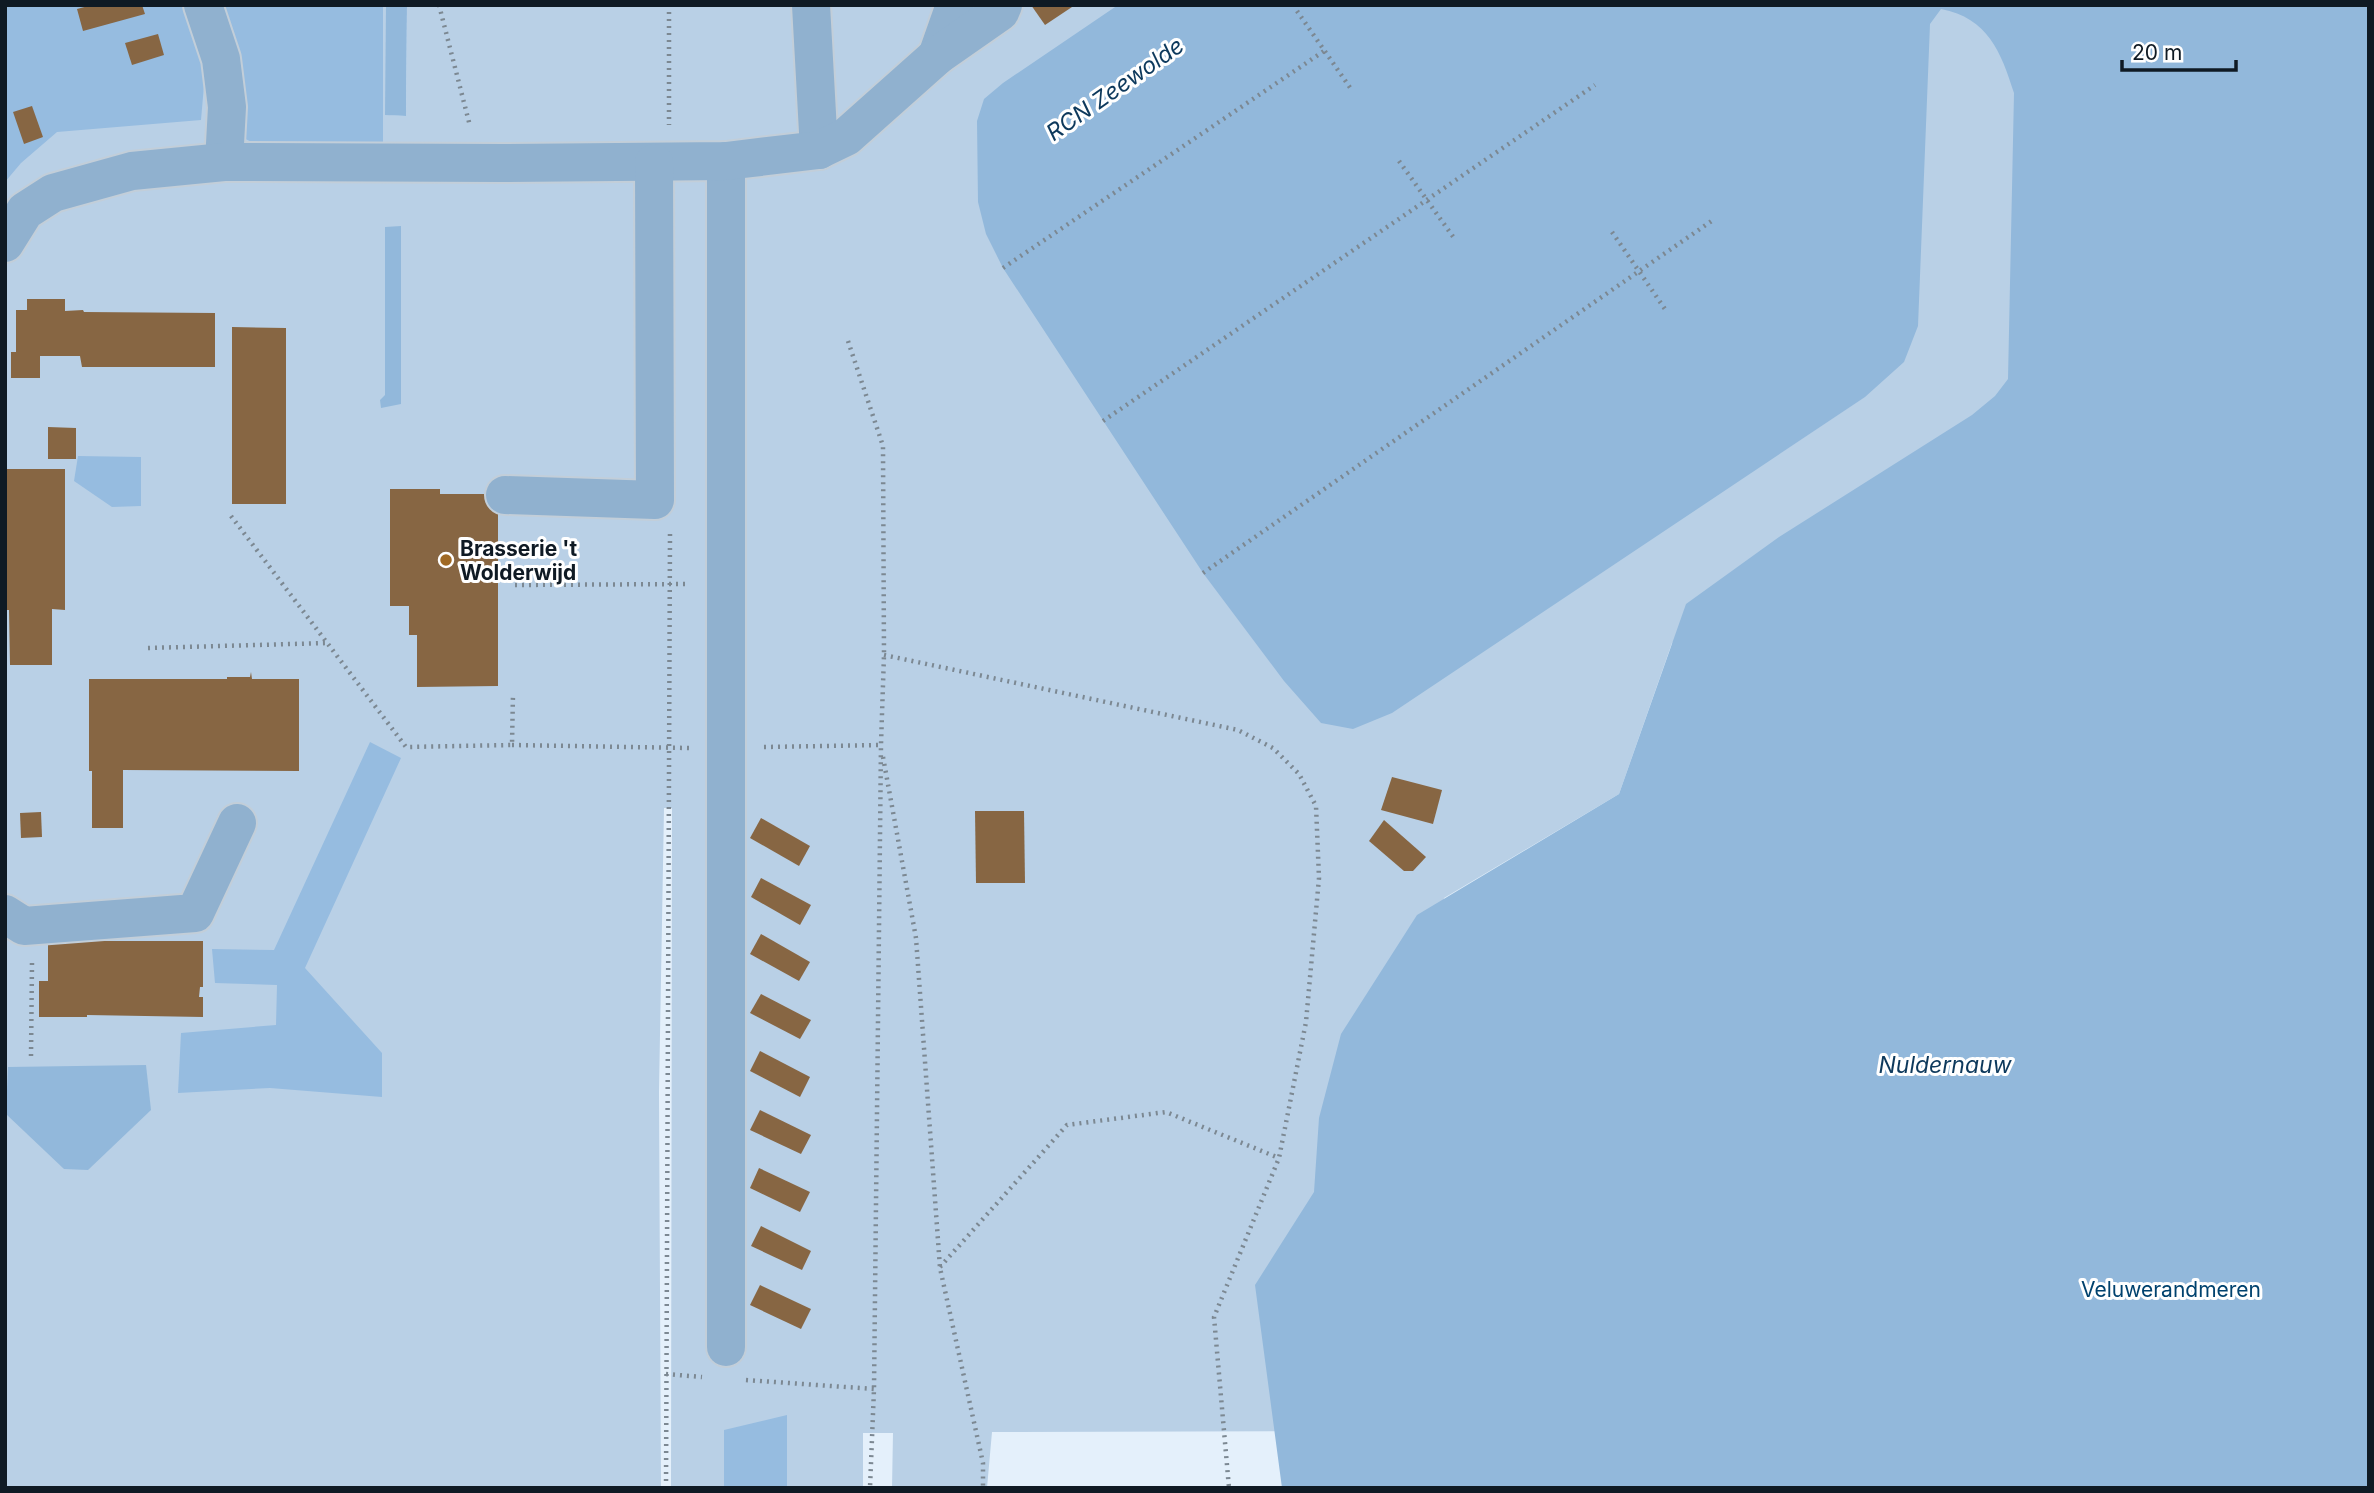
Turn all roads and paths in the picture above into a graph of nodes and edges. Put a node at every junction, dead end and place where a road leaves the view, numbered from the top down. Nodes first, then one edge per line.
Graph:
1 (203, 5) edge
2 (439, 5) edge
3 (669, 5) edge
4 (811, 5) edge
5 (955, 5) edge
6 (1003, 5) edge
7 (1297, 11) dead end
8 (1324, 51) junction
9 (937, 56) junction
10 (1595, 85) dead end
11 (1351, 89) dead end
12 (819, 150) junction
13 (726, 161) junction
14 (1399, 161) dead end
15 (223, 162) junction
16 (480, 163) junction
17 (661, 163) junction
18 (1427, 200) junction
19 (1713, 220) dead end
20 (1612, 232) dead end
21 (1454, 238) dead end
22 (5, 243) edge
23 (1003, 268) dead end
24 (1639, 271) junction
25 (1667, 312) dead end
26 (848, 341) dead end
27 (1103, 421) dead end
28 (505, 495) dead end
29 (231, 516) dead end
30 (1203, 573) dead end
31 (682, 584) dead end
32 (515, 585) dead end
33 (328, 643) junction
34 (148, 648) dead end
35 (884, 655) junction
36 (513, 694) dead end
37 (881, 744) junction
38 (512, 745) junction
39 (669, 748) junction
40 (724, 748) junction
41 (237, 823) dead end
42 (5, 914) edge
43 (32, 960) dead end
44 (31, 1056) dead end
45 (1279, 1158) junction
46 (940, 1268) junction
47 (723, 1368) junction
48 (666, 1374) junction
49 (874, 1389) junction
50 (666, 1488) edge
51 (870, 1488) edge
52 (983, 1488) edge
53 (1229, 1488) edge

1 - 15 street
2 - 16 path
3 - 17 path
4 - 12 street
5 - 9 street
6 - 9 street
7 - 8 path
8 - 11 path
8 - 23 path
9 - 12 street
10 - 18 path
12 - 13 street
13 - 17 street
13 - 40 street
14 - 18 path
15 - 16 street
15 - 22 street
16 - 17 street
17 - 28 street
18 - 21 path
18 - 27 path
19 - 24 path
20 - 24 path
24 - 25 path
24 - 30 path
26 - 35 path
29 - 33 path
31 - 32 path
33 - 34 path
33 - 38 path
35 - 37 path
35 - 45 path
36 - 38 path
37 - 40 path
37 - 46 path
37 - 49 path
38 - 39 path
39 - 40 path
39 - 48 path
40 - 47 street
41 - 42 street
43 - 44 path
45 - 46 path
45 - 53 path
46 - 52 path
47 - 48 path
47 - 49 path
48 - 50 path
49 - 51 path

